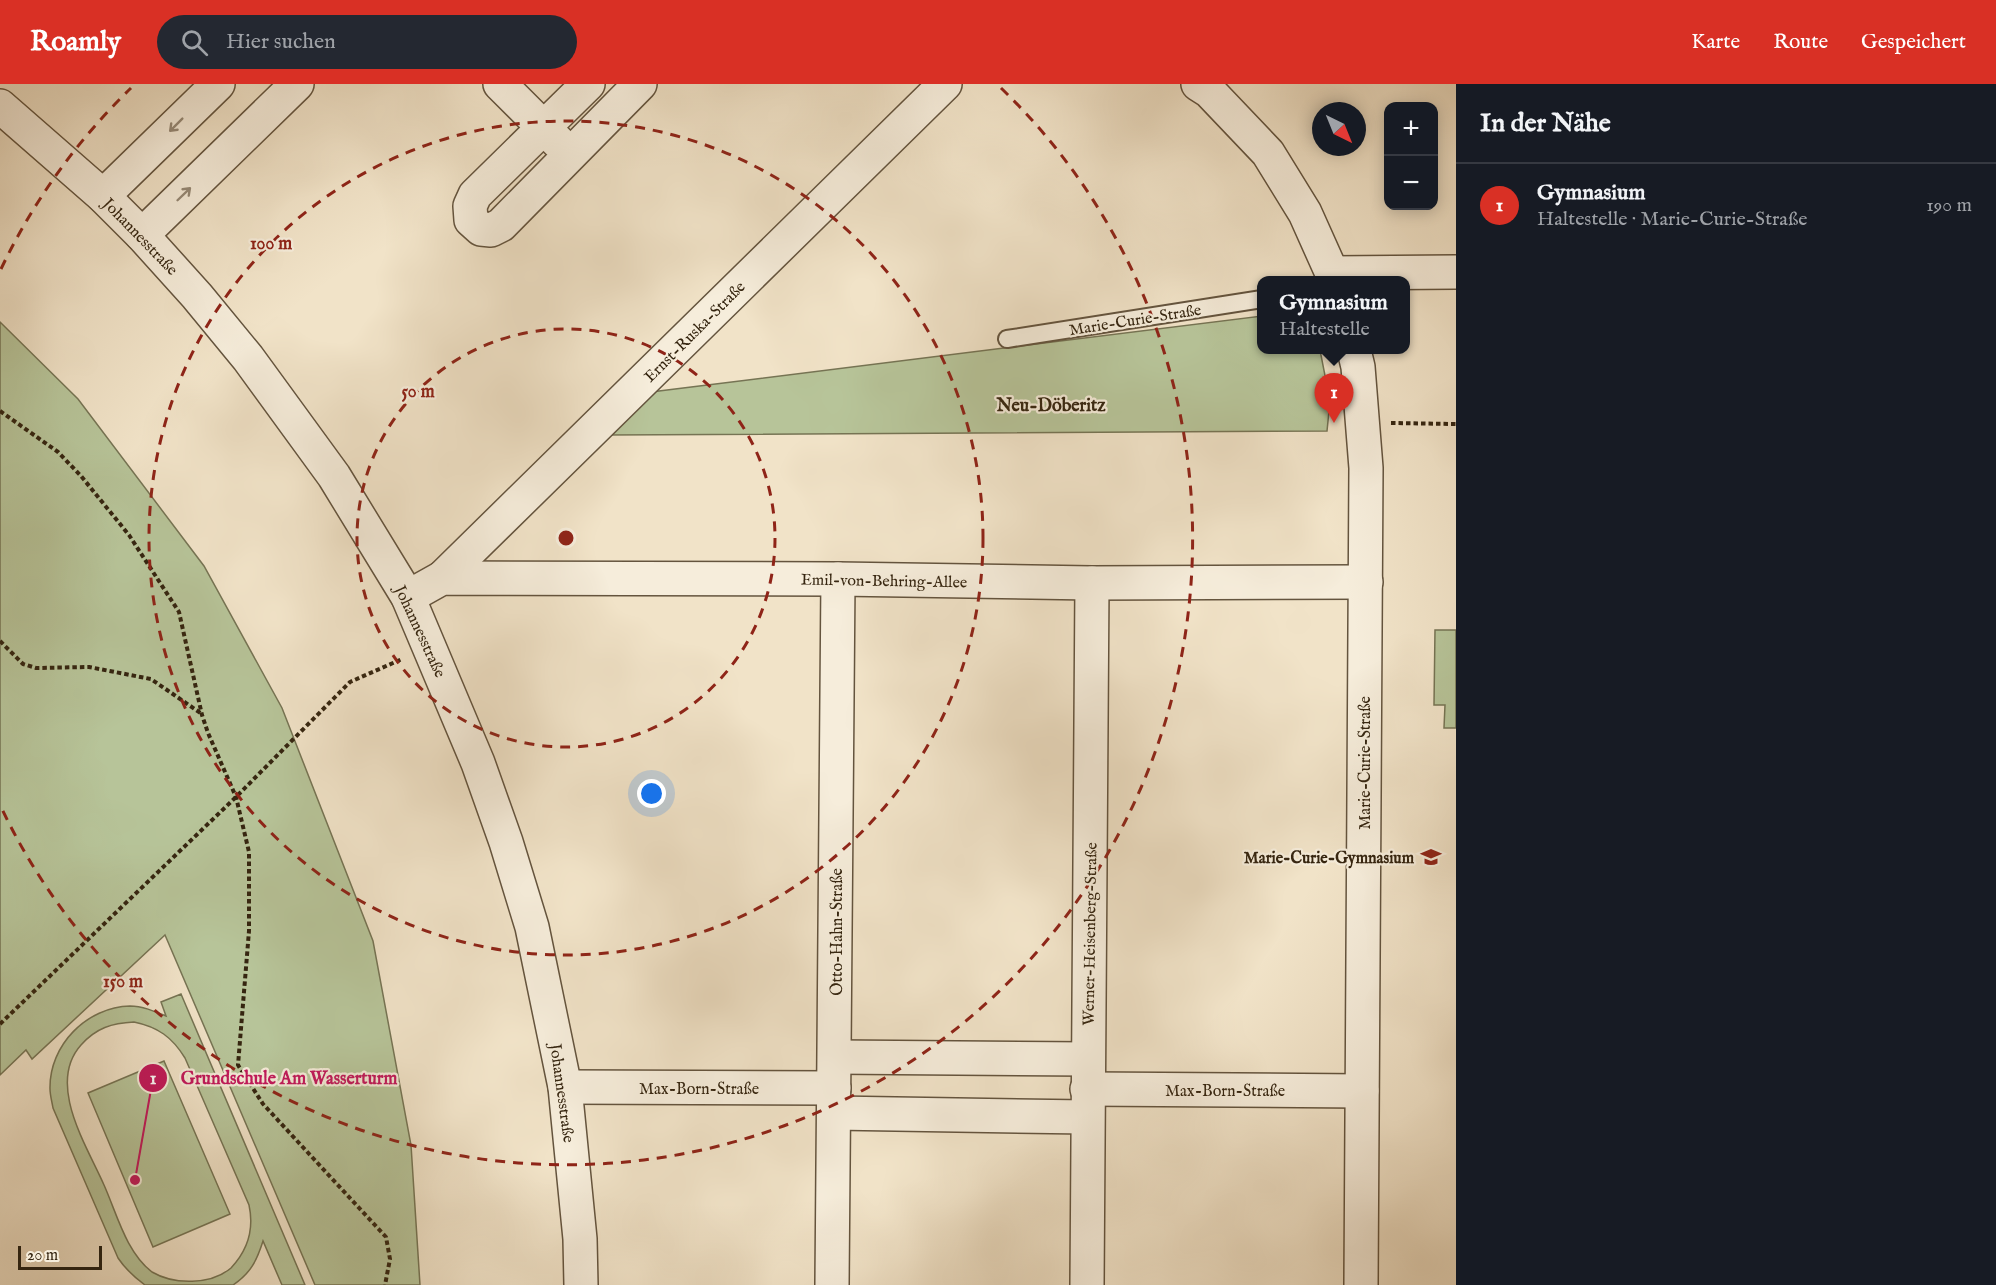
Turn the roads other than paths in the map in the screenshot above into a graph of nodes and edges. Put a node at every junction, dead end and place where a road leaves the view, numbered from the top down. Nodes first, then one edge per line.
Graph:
1 (218, 84) edge
2 (297, 84) edge
3 (500, 84) edge
4 (588, 84) edge
5 (640, 84) edge
6 (945, 84) edge
7 (1198, 84) edge
8 (0, 106) edge
9 (543, 128) junction
10 (571, 154) junction
11 (103, 196) junction
12 (142, 235) junction
13 (1456, 272) edge
14 (1334, 276) edge
15 (1358, 276) edge
16 (1257, 299) edge
17 (1007, 339) dead end
18 (1355, 354) edge
19 (442, 578) junction
20 (838, 579) junction
21 (1366, 582) junction
22 (1092, 583) junction
23 (408, 597) junction
24 (834, 1086) junction
25 (565, 1087) junction
26 (1087, 1088) junction
27 (1362, 1091) junction
28 (581, 1285) edge
29 (832, 1285) edge
30 (1087, 1285) edge
31 (1361, 1285) edge

1 -> 11 street
12 -> 2 street
3 - 9 street
4 - 9 street
5 - 10 street
6 - 19 street, Ernst-Ruska-Straße
7 - 14 street
8 - 11 street, Johannesstraße
9 - 10 street
9 - 10 street
11 - 12 street, Johannesstraße
12 - 23 street, Johannesstraße
13 - 15 street
16 - 17 lane, Marie-Curie-Straße
18 - 21 street, Marie-Curie-Straße
19 - 20 street, Emil-von-Behring-Allee
19 - 23 street, Emil-von-Behring-Allee
20 - 22 street, Emil-von-Behring-Allee
20 - 24 street, Otto-Hahn-Straße
21 - 22 street, Emil-von-Behring-Allee
21 - 27 street, Marie-Curie-Straße
22 - 26 street, Werner-Heisenberg-Straße
23 - 25 street, Johannesstraße
24 - 25 street, Max-Born-Straße
24 - 26 street, Max-Born-Straße
24 - 26 street, Max-Born-Straße
24 - 29 street, Otto-Hahn-Straße
25 - 28 street, Johannesstraße
26 - 27 street, Max-Born-Straße
26 - 30 street, Werner-Heisenberg-Straße
27 - 31 street, Marie-Curie-Straße

